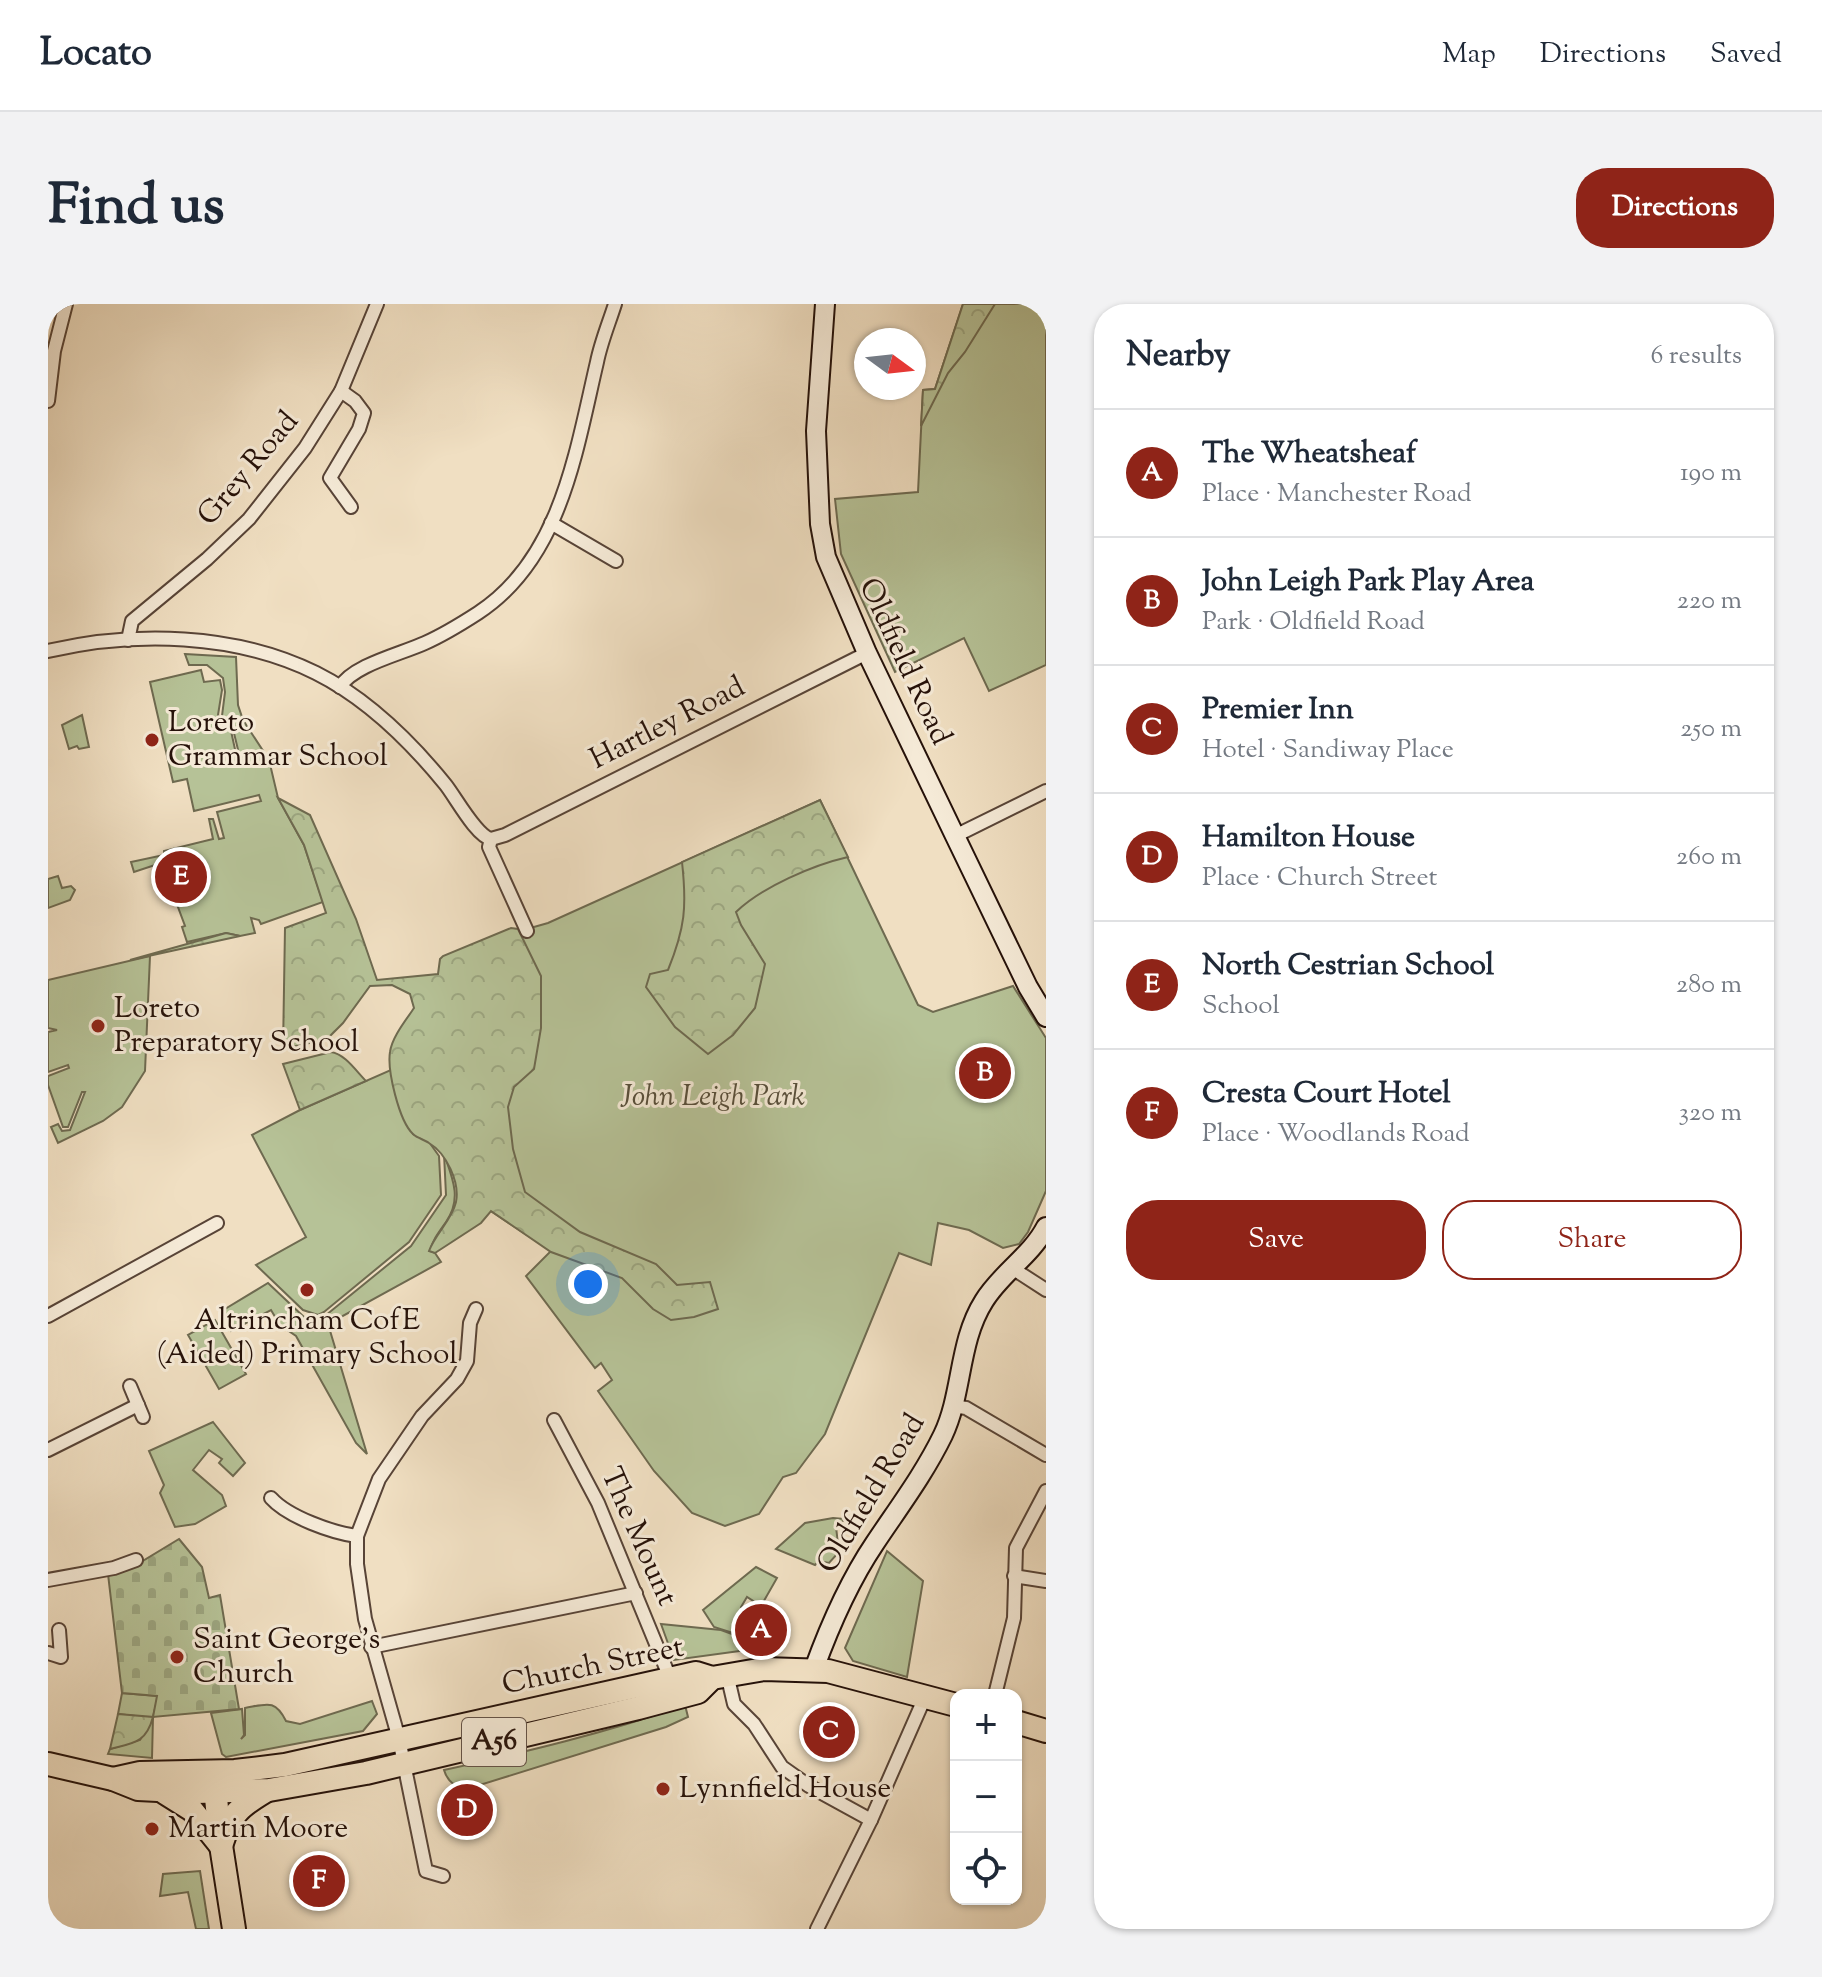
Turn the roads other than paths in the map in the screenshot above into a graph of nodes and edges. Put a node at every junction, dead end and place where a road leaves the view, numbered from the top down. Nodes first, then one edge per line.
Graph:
1 (66, 304) edge
2 (377, 304) edge
3 (615, 304) edge
4 (825, 304) edge
5 (341, 391) junction
6 (48, 401) edge
7 (351, 507) dead end
8 (551, 523) junction
9 (616, 561) dead end
10 (128, 640) junction
11 (48, 651) edge
12 (867, 653) junction
13 (340, 687) junction
14 (1046, 791) edge
15 (955, 836) junction
16 (491, 839) junction
17 (527, 931) dead end
18 (1046, 1017) edge
19 (217, 1223) dead end
20 (1046, 1227) edge
21 (1012, 1268) junction
22 (1046, 1290) edge
23 (476, 1309) dead end
24 (48, 1316) edge
25 (130, 1386) dead end
26 (953, 1406) junction
27 (554, 1420) dead end
28 (48, 1450) edge
29 (1046, 1455) edge
30 (1046, 1491) edge
31 (271, 1498) dead end
32 (357, 1536) junction
33 (136, 1560) dead end
34 (1014, 1576) junction
35 (48, 1580) edge
36 (1046, 1581) edge
37 (636, 1593) junction
38 (59, 1630) dead end
39 (371, 1647) junction
40 (48, 1653) edge
41 (814, 1669) junction
42 (720, 1676) junction
43 (670, 1678) junction
44 (996, 1689) edge
45 (925, 1697) junction
46 (950, 1703) edge
47 (1022, 1724) edge
48 (1046, 1731) edge
49 (399, 1739) junction
50 (404, 1763) junction
51 (48, 1764) edge
52 (113, 1779) junction
53 (214, 1782) junction
54 (269, 1790) junction
55 (160, 1791) junction
56 (871, 1820) junction
57 (221, 1846) junction
58 (443, 1876) dead end
59 (234, 1929) edge
60 (817, 1929) edge

1 - 6 street
2 - 5 street, Grey Road
3 - 8 street
4 - 12 street, Oldfield Road
5 - 7 street
5 - 10 street, Grey Road
8 - 9 street
8 - 13 street
10 - 11 street
10 - 13 street
12 - 15 street, Oldfield Road
12 - 16 street, Hartley Road
13 - 16 street
14 - 15 street
15 - 18 street, Oldfield Road
16 - 17 street
19 - 24 street
20 - 21 street, Oldfield Road
21 - 22 street
21 - 26 street, Oldfield Road
23 - 32 street
25 - 28 street
26 - 29 street
26 - 41 street, Oldfield Road
27 - 37 street, The Mount
30 - 34 street
31 - 32 street
32 - 39 street
33 - 35 street
34 - 36 street
34 - 44 street
37 - 39 street
37 - 43 street, The Mount
38 - 40 street
39 - 49 street
41 - 42 highway, A56
41 - 45 highway, A56
42 - 43 highway, Church Street / A56
42 - 50 highway, Church Street / A56
42 - 56 street
43 - 49 highway, Church Street / A56
45 - 46 highway, A56
45 - 56 street
47 - 48 highway
49 - 50 street
49 - 53 highway, Church Street / A56
50 - 54 highway, Church Street / A56
50 - 58 street
51 - 52 highway, Church Street / A56
52 - 53 highway, Church Street / A56
52 - 55 highway, Church Street / A56
53 - 54 highway, Church Street / A56
53 - 55 highway, Church Street / A56
53 - 57 highway
54 - 57 highway
55 - 57 highway
56 - 60 street
57 - 59 highway

